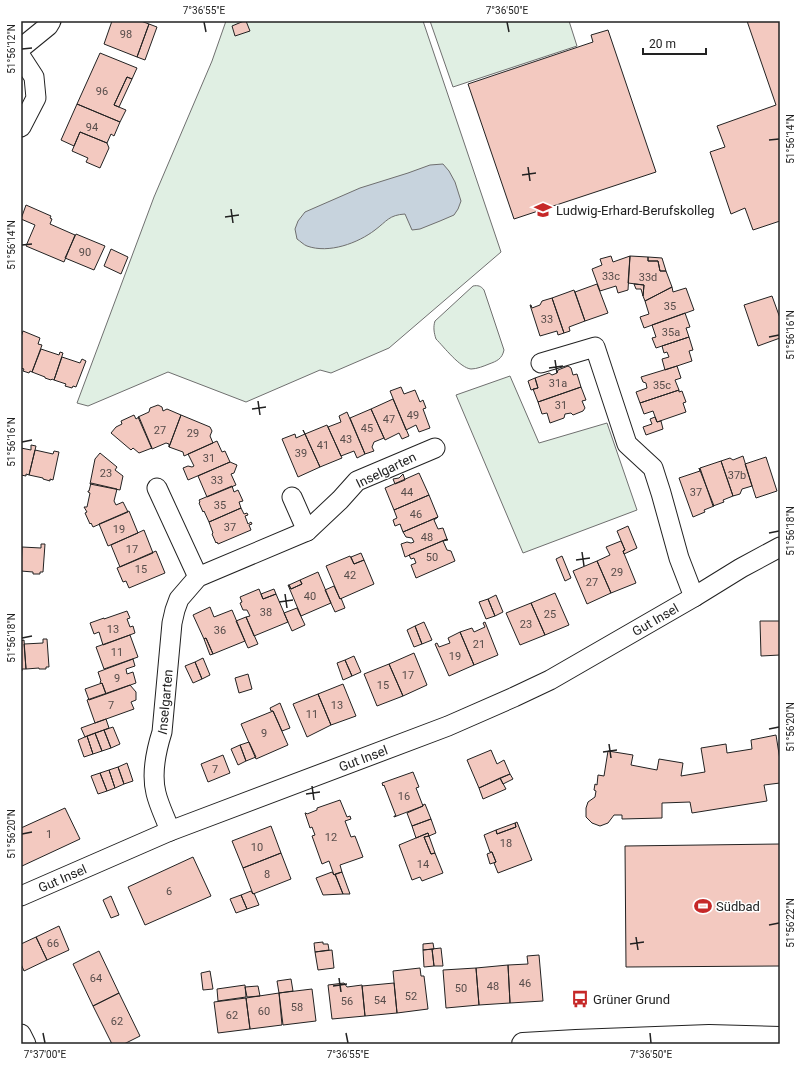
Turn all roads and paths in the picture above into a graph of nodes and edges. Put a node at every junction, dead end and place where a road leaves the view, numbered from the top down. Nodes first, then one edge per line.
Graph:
1 (51, 21) edge
2 (21, 48) edge
3 (21, 57) edge
4 (21, 127) edge
5 (541, 363) dead end
6 (435, 448) dead end
7 (157, 488) dead end
8 (292, 497) dead end
9 (307, 531) junction
10 (780, 547) edge
11 (198, 577) junction
12 (694, 597) junction
13 (170, 831) junction
14 (21, 896) edge
15 (21, 1034) edge
16 (780, 1038) edge
17 (576, 1042) edge
18 (26, 1044) edge
19 (523, 1044) edge

1 - 2 street
3 - 4 street
5 - 12 street, Gut Insel
6 - 9 street, Inselgarten
7 - 11 street
8 - 9 street
9 - 11 street, Inselgarten
10 - 12 street, Gut Insel
11 - 13 street, Inselgarten
12 - 13 street, Gut Insel
13 - 14 street, Gut Insel
15 - 18 street
16 - 17 street
17 - 19 street

